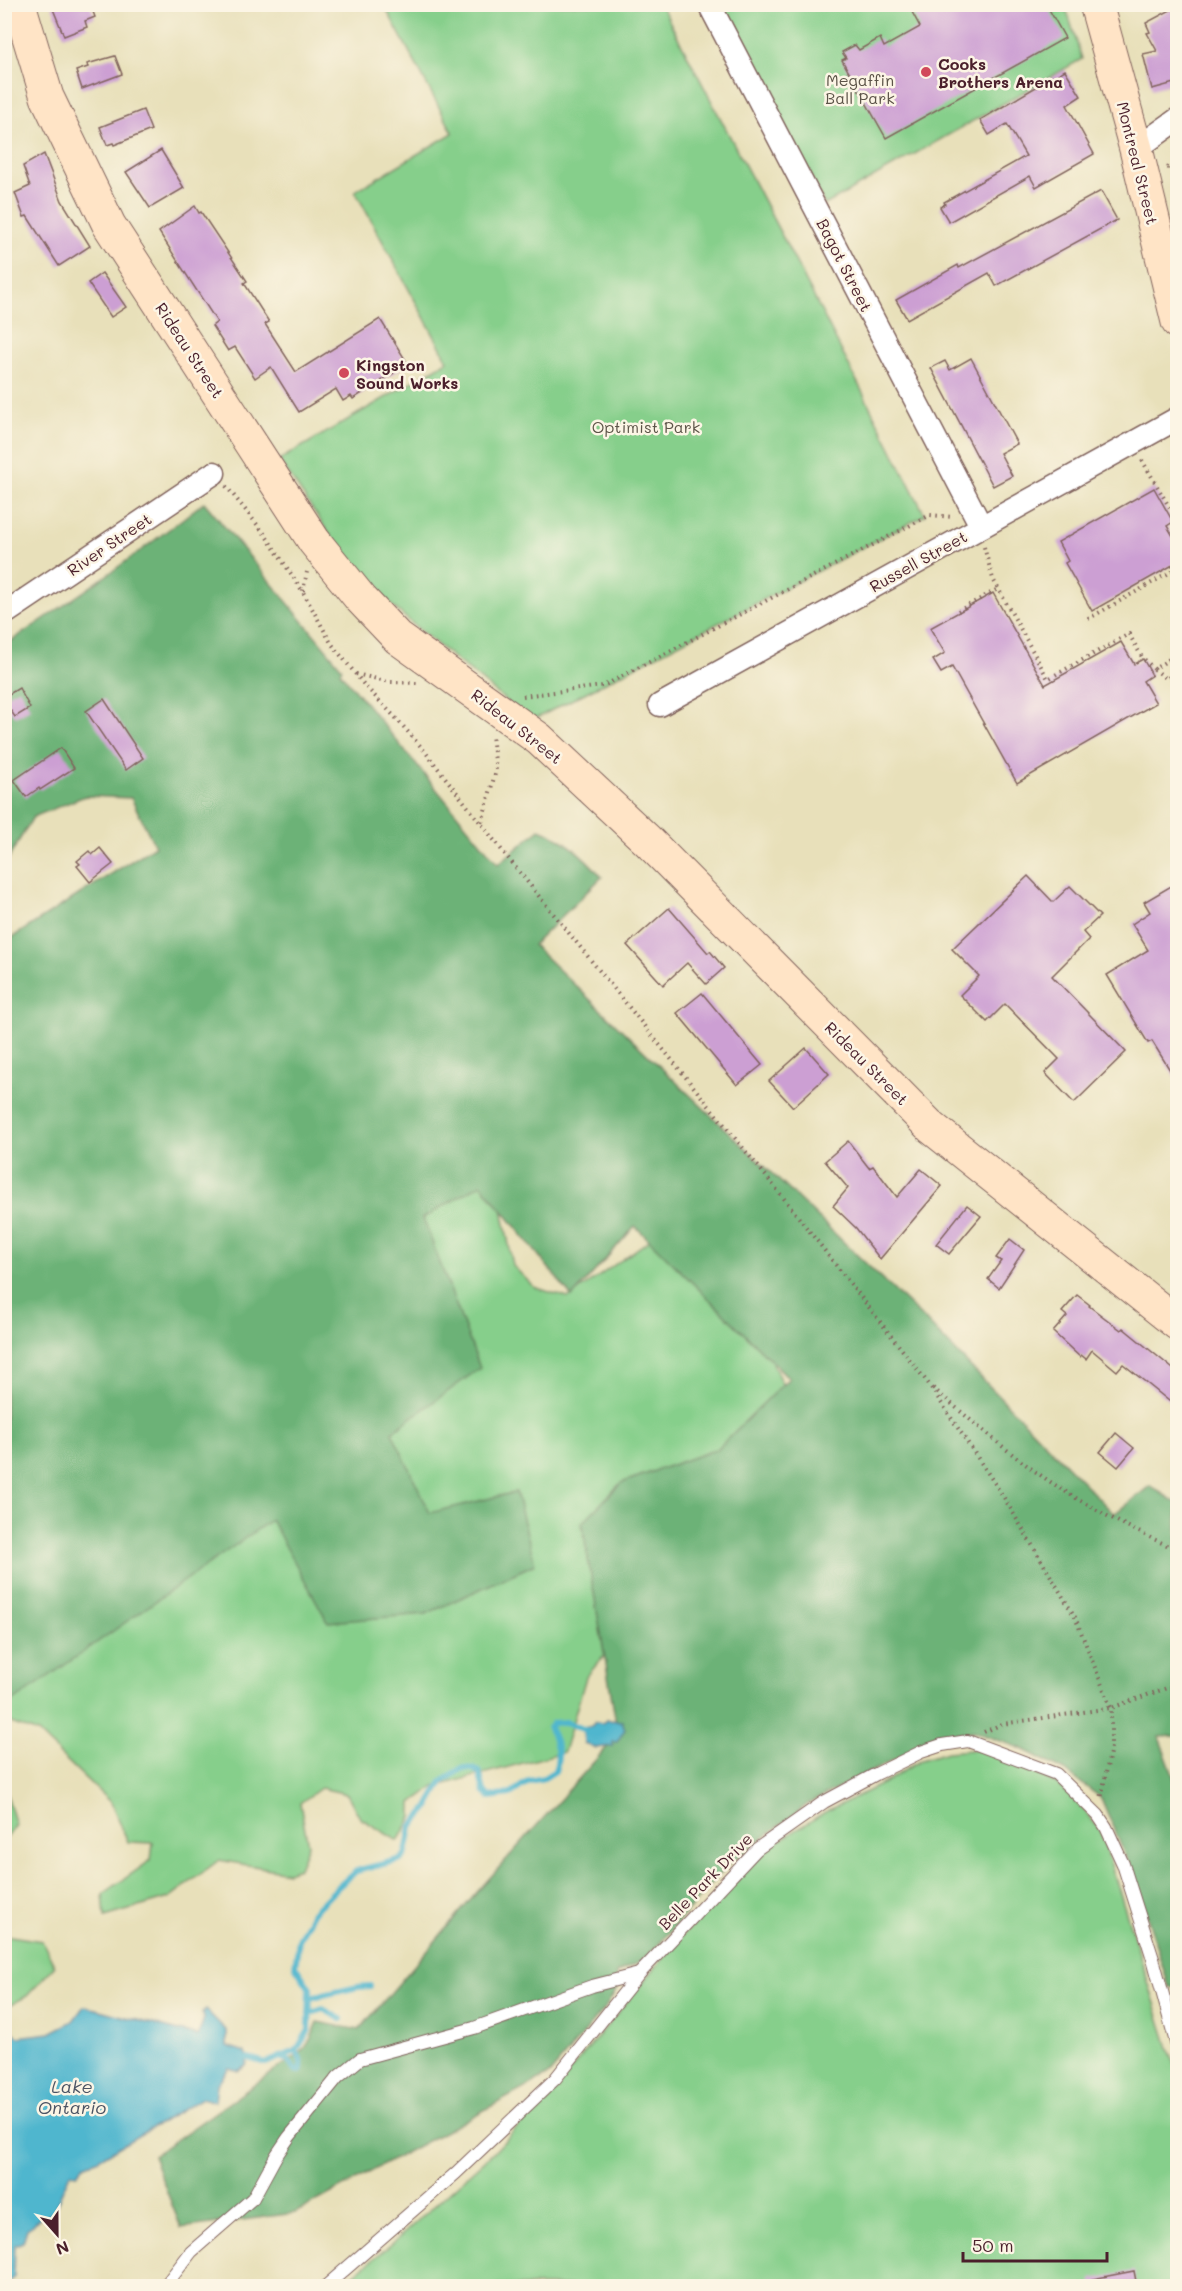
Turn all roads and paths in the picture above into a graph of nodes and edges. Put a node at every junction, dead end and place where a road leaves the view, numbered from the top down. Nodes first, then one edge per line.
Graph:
1 (19, 4) edge
2 (709, 4) edge
3 (1096, 4) edge
4 (1178, 119) edge
5 (1136, 149) junction
6 (1178, 322) edge
7 (1178, 418) edge
8 (1132, 442) junction
9 (220, 480) joint
10 (1178, 525) edge
11 (979, 527) junction
12 (1178, 568) edge
13 (998, 589) junction
14 (958, 611) dead end
15 (4, 614) edge
16 (1088, 619) dead end
17 (1176, 654) edge
18 (1154, 669) junction
19 (355, 674) junction
20 (424, 684) dead end
21 (520, 696) dead end
22 (660, 705) dead end
23 (491, 729) dead end
24 (481, 823) junction
25 (1178, 1324) edge
26 (928, 1383) junction
27 (1178, 1550) edge
28 (1178, 1684) edge
29 (1111, 1708) junction
30 (965, 1741) junction
31 (1098, 1815) junction
32 (639, 1974) junction
33 (1178, 2050) edge
34 (165, 2286) edge
35 (326, 2286) edge

1 - 25 street, Rideau Street
2 - 11 street, Bagot Street
3 - 5 street, Montreal Street
4 - 5 street
5 - 6 street, Montreal Street
7 - 8 street, Russell Street
8 - 10 path
8 - 11 street, Russell Street
9 - 15 street, River Street
9 - 19 path
11 - 13 path
11 - 21 path
11 - 22 street, Russell Street
12 - 16 path
13 - 14 path
13 - 18 path
17 - 18 path
17 - 18 path
19 - 20 path
19 - 24 path
23 - 24 path
24 - 26 path
26 - 27 path
26 - 29 path
28 - 29 path
29 - 30 path
29 - 31 path
30 - 31 lane
30 - 32 lane, Belle Park Drive
31 - 33 lane
32 - 34 lane
32 - 35 lane, Belle Park Drive

